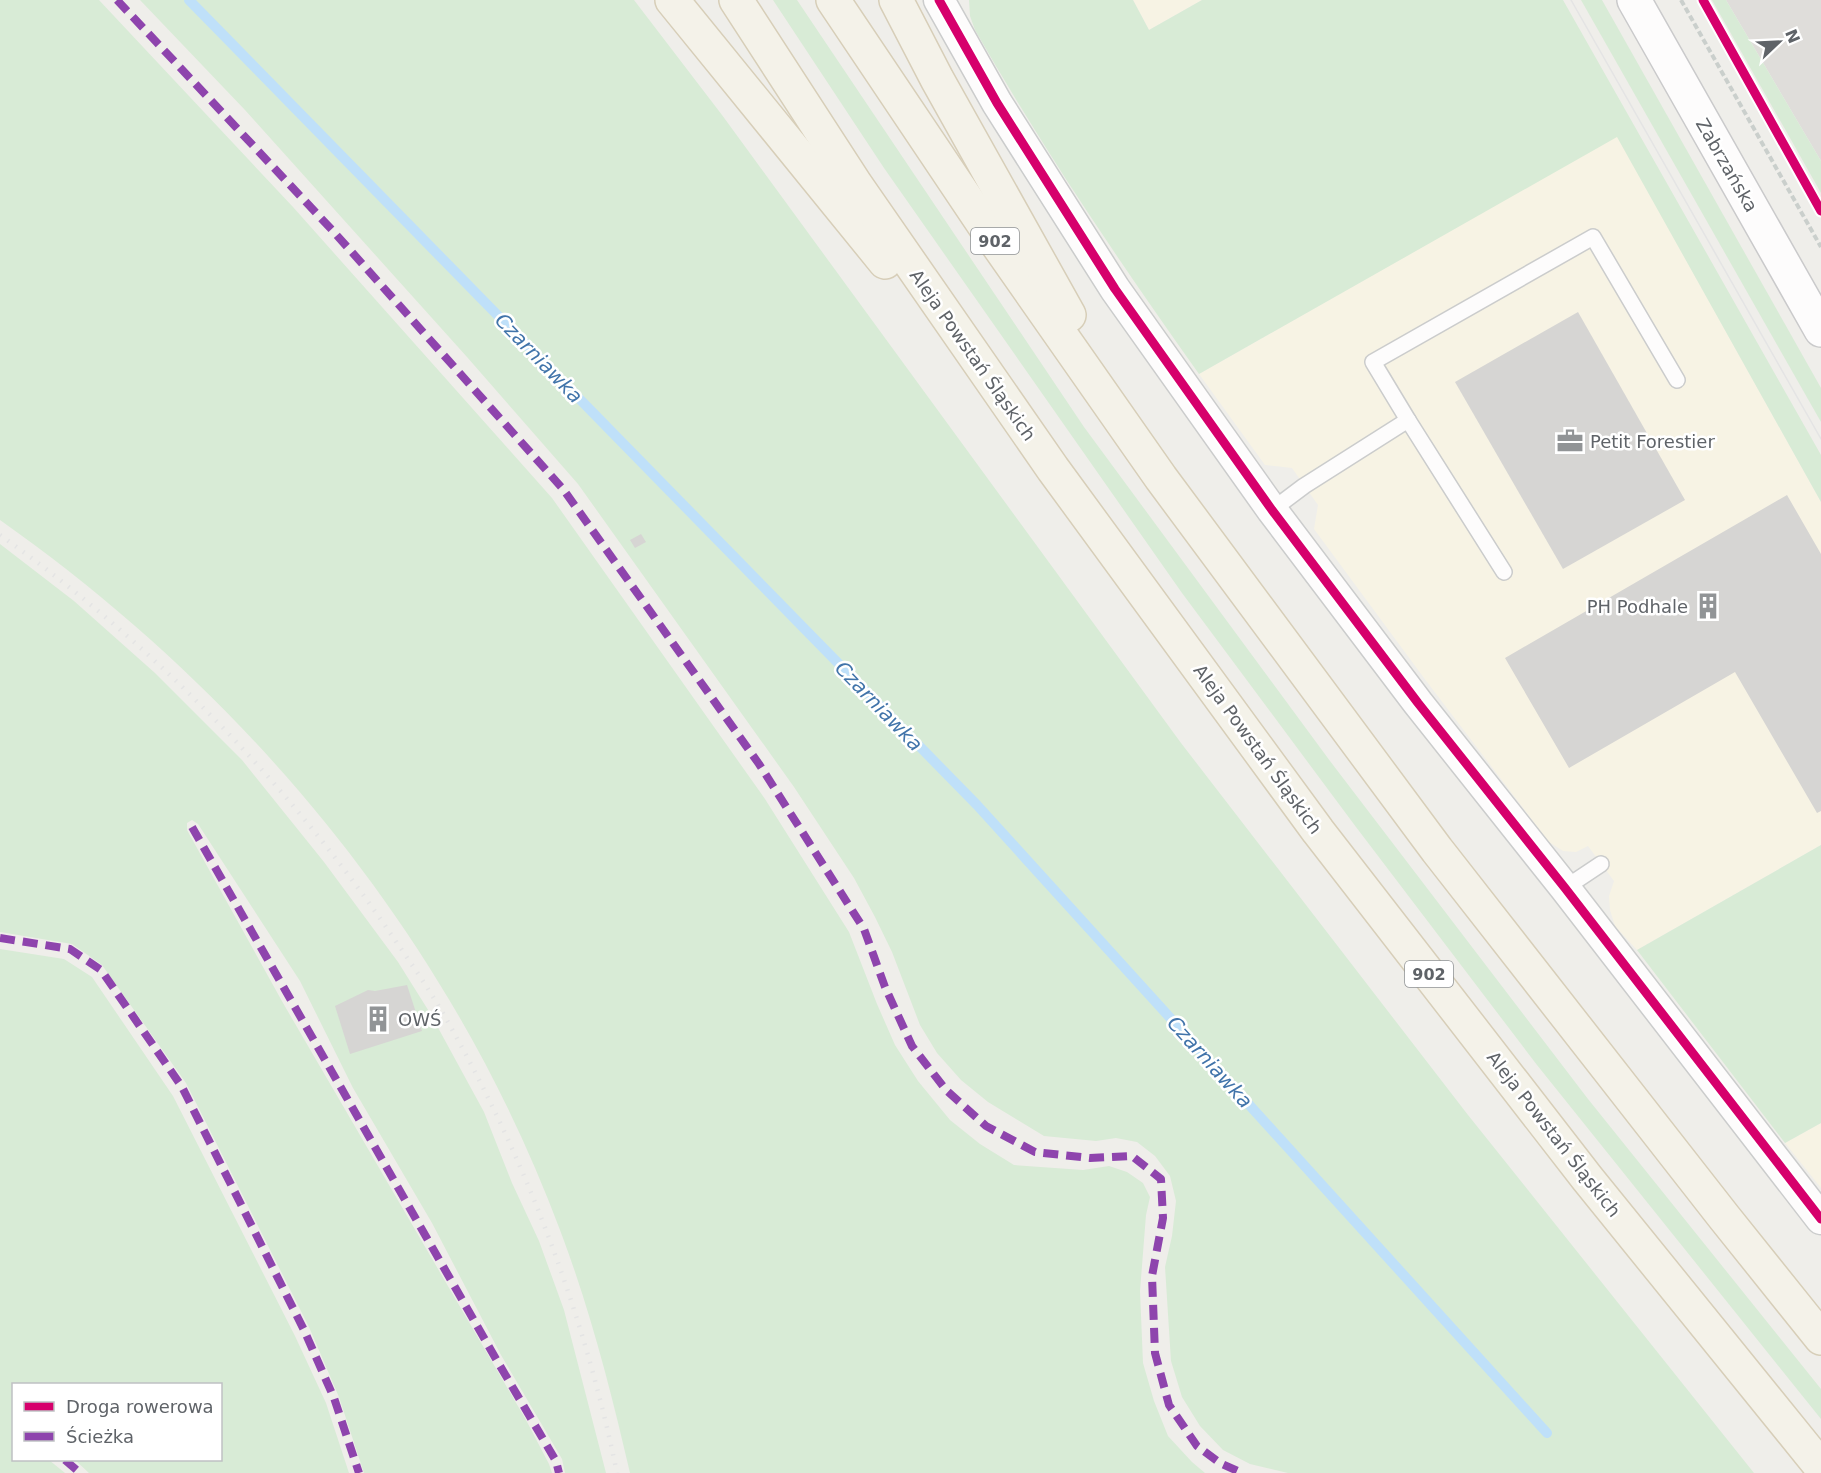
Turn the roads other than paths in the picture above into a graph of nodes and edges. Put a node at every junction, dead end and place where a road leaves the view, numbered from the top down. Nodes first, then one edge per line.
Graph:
1 (672, 0) edge
2 (736, 0) edge
3 (833, 0) edge
4 (896, 0) edge
5 (939, 0) edge
6 (1634, 0) edge
7 (1821, 330) edge
8 (1677, 380) dead end
9 (1408, 420) junction
10 (1053, 469) junction
11 (1161, 478) junction
12 (1272, 510) junction
13 (1504, 572) dead end
14 (1601, 864) dead end
15 (1565, 888) junction
16 (1821, 1219) edge
17 (1821, 1338) edge
18 (1821, 1467) edge

1 - 10 main road
2 - 10 main road, Aleja Powstań Śląskich / 902
3 - 11 main road, 902
4 - 11 main road
5 - 12 street
6 - 7 main road, Zabrzańska
8 - 9 lane
9 - 12 lane
9 - 13 lane
10 - 18 main road, Aleja Powstań Śląskich / 902
11 - 17 main road, 902
12 - 15 street
14 - 15 lane
15 - 16 street

